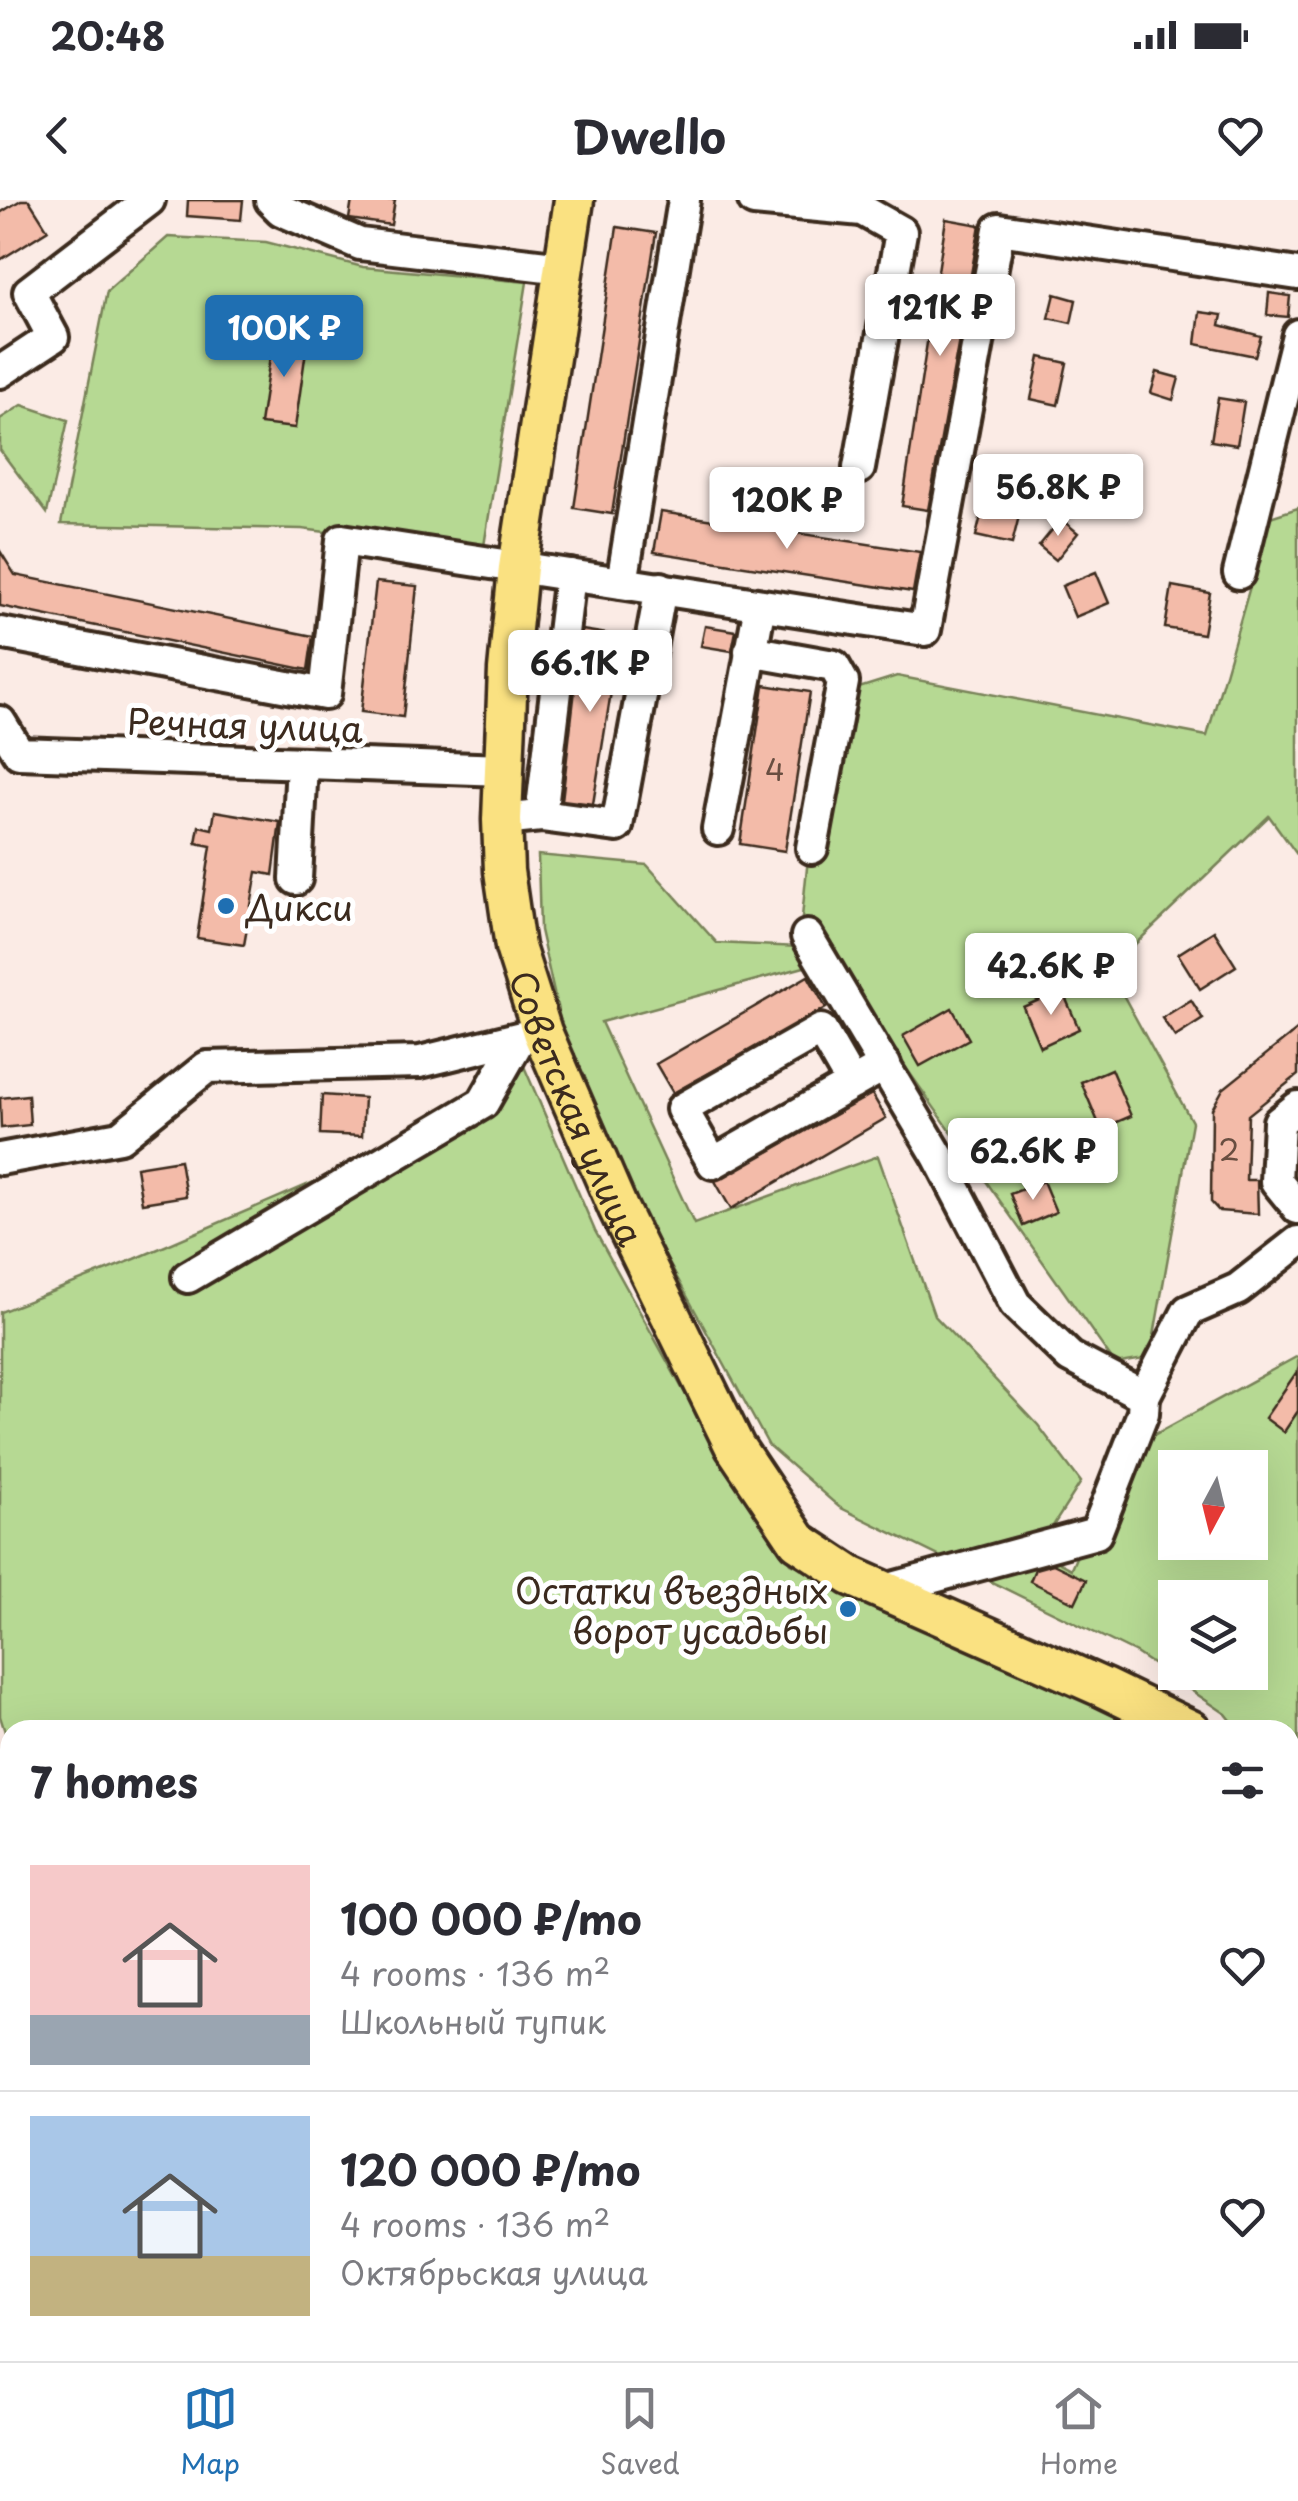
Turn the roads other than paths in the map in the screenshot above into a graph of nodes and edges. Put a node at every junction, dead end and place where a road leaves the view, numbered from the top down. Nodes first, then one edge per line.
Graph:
1 (271, 200) edge
2 (574, 200) edge
3 (684, 200) edge
4 (754, 200) edge
5 (135, 205) edge
6 (564, 268) junction
7 (1298, 274) edge
8 (1298, 335) edge
9 (0, 372) edge
10 (859, 468) dead end
11 (518, 568) junction
12 (1239, 573) dead end
13 (570, 575) junction
14 (622, 582) junction
15 (661, 588) junction
16 (760, 605) junction
17 (0, 633) edge
18 (750, 652) junction
19 (0, 722) edge
20 (302, 764) junction
21 (504, 770) junction
22 (540, 816) junction
23 (502, 820) junction
24 (718, 829) dead end
25 (812, 848) dead end
26 (296, 879) dead end
27 (806, 936) dead end
28 (531, 1035) junction
29 (885, 1064) junction
30 (852, 1084) junction
31 (1298, 1107) edge
32 (0, 1159) edge
33 (1298, 1208) edge
34 (1298, 1242) edge
35 (188, 1277) dead end
36 (1144, 1396) junction
37 (882, 1591) junction
38 (1171, 1720) edge

1 - 6 street
2 - 6 main road, Советская улица
3 - 14 street
4 - 10 street
5 - 9 street
6 - 11 main road, Советская улица
7 - 16 street
8 - 12 street
11 - 13 street
11 - 17 street
11 - 21 main road, Советская улица
13 - 14 street
13 - 22 street
14 - 15 street
15 - 16 street
15 - 22 street
16 - 18 street
18 - 24 street
18 - 25 street
19 - 20 street, Речная улица
20 - 21 street, Речная улица
20 - 26 street
21 - 23 main road, Советская улица
22 - 23 street
23 - 28 main road, Советская улица
27 - 29 street
28 - 32 street
28 - 35 street
28 - 37 main road, Советская улица
29 - 30 street
29 - 36 street
30 - 30 street
31 - 33 street
34 - 36 street
36 - 37 street
37 - 38 main road, Советская улица

